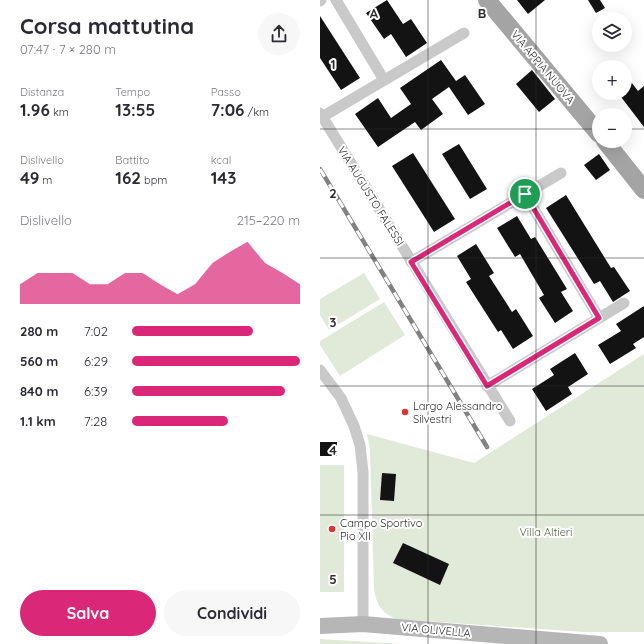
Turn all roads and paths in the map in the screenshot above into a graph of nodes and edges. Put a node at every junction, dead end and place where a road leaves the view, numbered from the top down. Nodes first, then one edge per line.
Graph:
1 (336, 0) edge
2 (487, 0) edge
3 (464, 33) dead end
4 (384, 80) junction
5 (321, 115) edge
6 (592, 126) edge
7 (610, 148) edge
8 (561, 173) dead end
9 (644, 190) edge
10 (525, 194) junction
11 (411, 262) junction
12 (624, 303) dead end
13 (599, 318) junction
14 (320, 370) edge
15 (487, 386) junction
16 (510, 421) dead end
17 (363, 624) junction
18 (320, 626) edge
19 (600, 644) edge

1 - 4 street
2 - 6 main road, VIA APPIA NUOVA
3 - 4 street
4 - 5 street
5 - 11 street, VIA AUGUSTO FALESSI
7 - 9 main road
8 - 10 street
10 - 11 street
10 - 13 street
11 - 15 street, VIA AUGUSTO FALESSI
12 - 13 street
13 - 15 street
14 - 17 street
15 - 16 street, VIA AUGUSTO FALESSI
17 - 18 main road, VIA OLIVELLA
17 - 19 main road, VIA OLIVELLA

